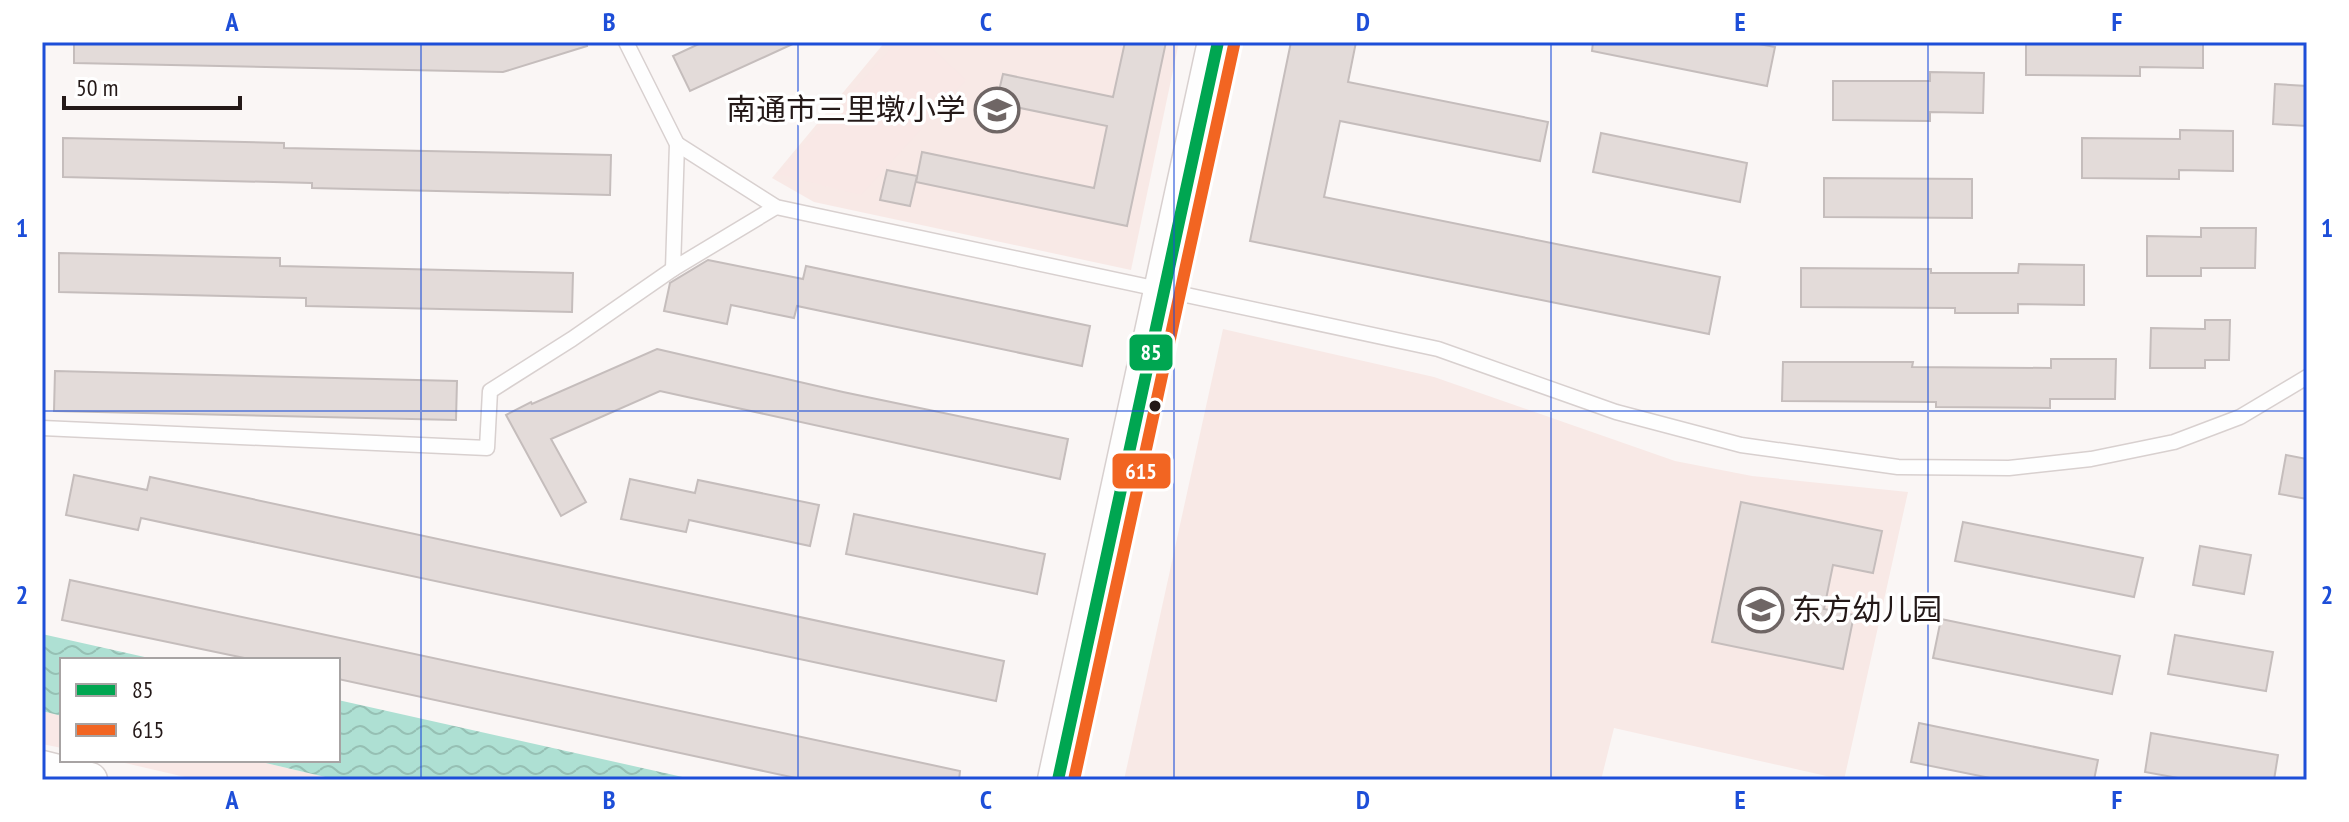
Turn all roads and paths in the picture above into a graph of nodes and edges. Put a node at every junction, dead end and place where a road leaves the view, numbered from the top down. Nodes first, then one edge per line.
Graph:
1 (626, 42) edge
2 (1218, 42) edge
3 (1240, 42) edge
4 (677, 144) junction
5 (776, 207) junction
6 (673, 269) junction
7 (1175, 293) junction
8 (2307, 377) edge
9 (42, 428) edge
10 (42, 768) edge
11 (90, 780) edge
12 (1058, 780) edge
13 (1083, 780) edge

1 - 4 lane
2 - 7 main road
3 - 7 main road
4 - 5 lane
4 - 6 lane
5 - 6 lane
5 - 7 lane
6 - 9 lane
7 - 8 lane
7 - 12 main road
7 - 13 main road
10 - 11 street

